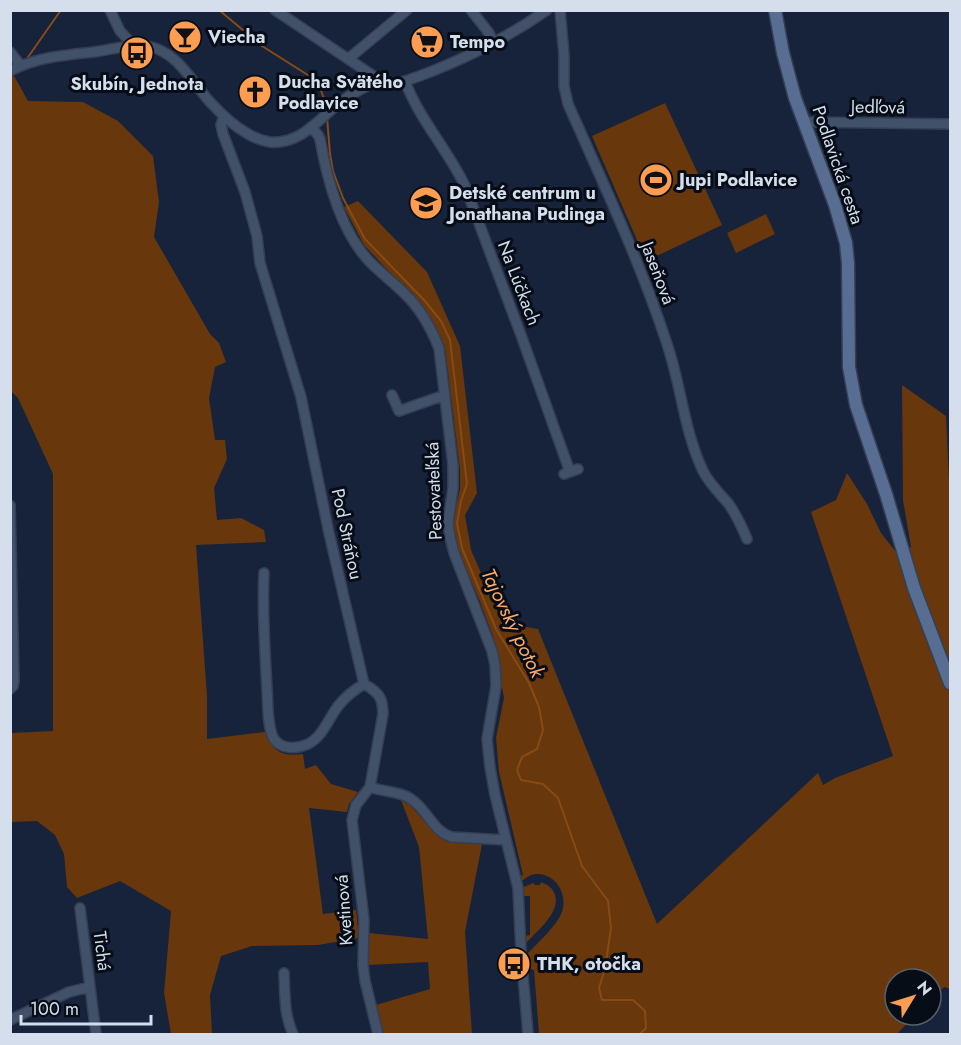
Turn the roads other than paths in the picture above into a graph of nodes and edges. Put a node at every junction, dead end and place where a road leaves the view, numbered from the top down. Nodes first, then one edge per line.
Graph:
1 (111, 10) edge
2 (275, 10) edge
3 (407, 10) edge
4 (471, 10) edge
5 (547, 10) edge
6 (560, 10) edge
7 (775, 10) edge
8 (494, 44) junction
9 (133, 45) junction
10 (10, 52) edge
11 (348, 59) junction
12 (21, 66) junction
13 (10, 71) edge
14 (381, 81) junction
15 (405, 81) junction
16 (224, 116) junction
17 (805, 122) junction
18 (951, 124) edge
19 (311, 127) junction
20 (392, 394) dead end
21 (445, 395) junction
22 (571, 471) dead end
23 (10, 506) edge
24 (11, 538) edge
25 (747, 539) dead end
26 (264, 573) dead end
27 (12, 616) edge
28 (951, 683) edge
29 (364, 684) junction
30 (10, 689) edge
31 (370, 787) junction
32 (506, 840) junction
33 (80, 908) dead end
34 (284, 973) dead end
35 (90, 987) junction
36 (10, 1020) edge
37 (96, 1035) edge
38 (292, 1035) edge
39 (378, 1035) edge
40 (528, 1035) edge

1 - 9 street
2 - 11 street
3 - 11 street
4 - 8 street
5 - 8 street
6 - 25 street, Jaseňová
7 - 17 main road, Podlavická cesta
8 - 15 street
9 - 12 street
9 - 16 street
10 - 12 street
11 - 14 street
12 - 13 street
14 - 15 street
14 - 19 street
15 - 22 street, Na Lúčkach
16 - 19 street
16 - 29 street, Pod Stráňou
17 - 18 street, Jedľová
17 - 28 main road, Podlavická cesta
19 - 21 street, Pestovateľská
20 - 21 street
21 - 32 street, Pestovateľská
23 - 24 street
24 - 27 street
26 - 29 street
27 - 30 street
29 - 31 street, Kvetinová
31 - 32 street
31 - 39 street, Kvetinová
32 - 40 street, Pestovateľská
33 - 35 street, Tichá
34 - 38 street
35 - 36 street
35 - 37 street, Tichá

